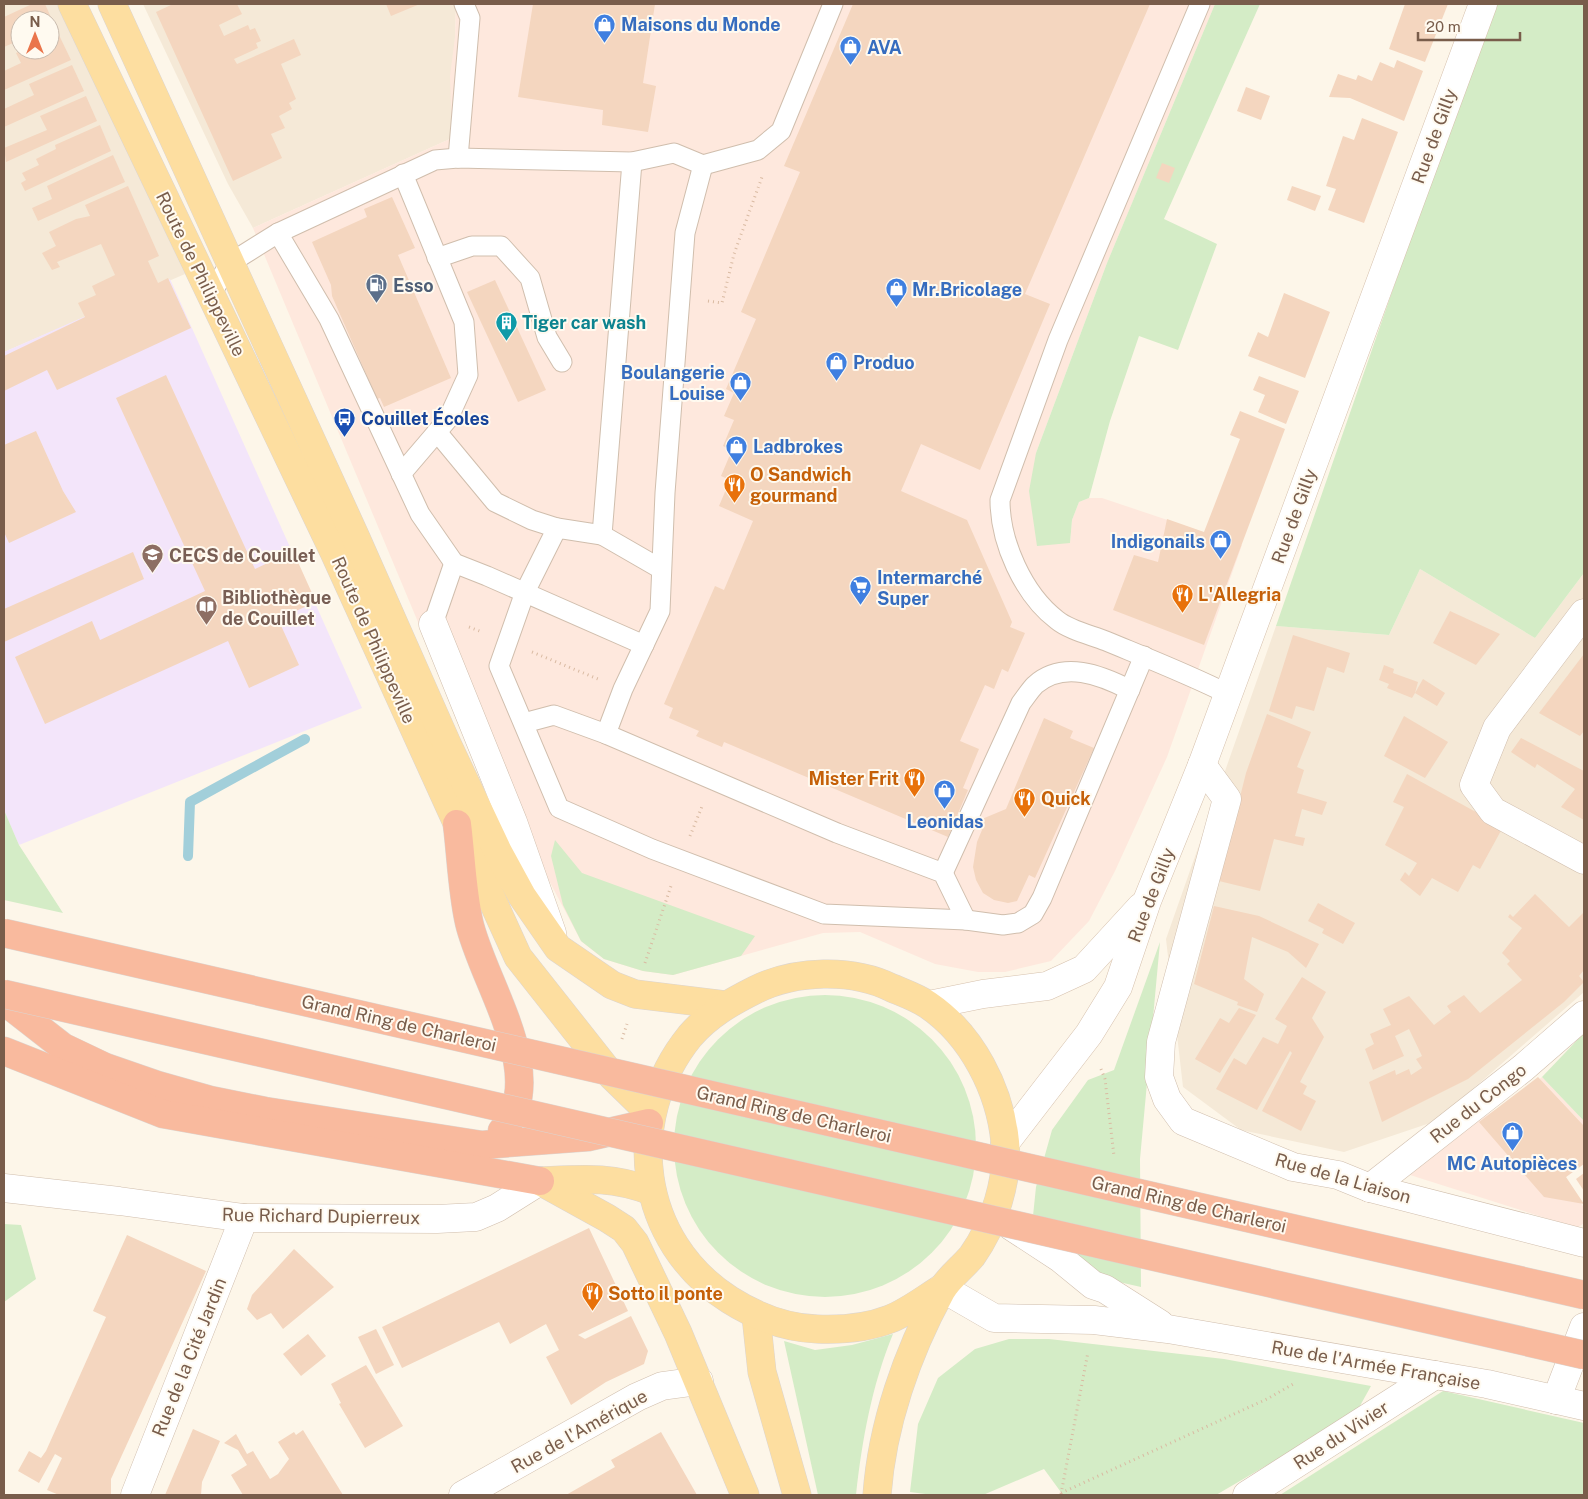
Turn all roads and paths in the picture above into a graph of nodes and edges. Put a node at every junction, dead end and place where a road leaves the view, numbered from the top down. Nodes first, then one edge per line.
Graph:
1 (72, 4) edge
2 (112, 4) edge
3 (464, 4) edge
4 (832, 4) edge
5 (1200, 4) edge
6 (1482, 4) edge
7 (758, 150) junction
8 (458, 158) junction
9 (632, 162) junction
10 (703, 165) junction
11 (403, 174) junction
12 (278, 233) junction
13 (437, 258) junction
14 (230, 263) junction
15 (211, 294) junction
16 (679, 299) junction
17 (562, 362) dead end
18 (437, 432) junction
19 (401, 474) junction
20 (557, 528) junction
21 (602, 535) junction
22 (454, 563) junction
23 (661, 569) junction
24 (525, 592) junction
25 (1584, 613) edge
26 (433, 624) joint
27 (644, 645) junction
28 (1144, 656) junction
29 (1130, 690) junction
30 (1228, 694) junction
31 (524, 723) junction
32 (606, 734) junction
33 (1202, 765) junction
34 (457, 824) junction
35 (1584, 860) edge
36 (943, 873) junction
37 (1147, 901) junction
38 (966, 920) junction
39 (4, 933) edge
40 (558, 948) junction
41 (4, 994) edge
42 (4, 1001) edge
43 (725, 1005) junction
44 (929, 1005) junction
45 (1584, 1015) edge
46 (4, 1051) edge
47 (650, 1118) junction
48 (1005, 1143) junction
49 (482, 1144) junction
50 (540, 1181) junction
51 (4, 1188) edge
52 (1370, 1188) junction
53 (651, 1191) junction
54 (994, 1216) junction
55 (662, 1217) junction
56 (244, 1218) junction
57 (1584, 1243) edge
58 (647, 1264) junction
59 (942, 1288) junction
60 (1584, 1295) edge
61 (756, 1316) junction
62 (1584, 1327) edge
63 (1168, 1329) junction
64 (1584, 1355) edge
65 (1340, 1359) junction
66 (1435, 1375) junction
67 (699, 1381) junction
68 (1556, 1400) junction
69 (1584, 1406) edge
70 (1060, 1494) dead end
71 (135, 1495) edge
72 (463, 1495) edge
73 (745, 1495) edge
74 (797, 1495) edge
75 (877, 1495) edge
76 (1248, 1495) edge

1 - 15 main road, Route de Philippeville
2 - 14 main road, Route de Philippeville
3 - 8 lane
4 - 7 lane
5 - 28 lane
6 - 30 street, Rue de Gilly
7 - 10 lane
7 - 16 path
8 - 9 lane
8 - 11 lane
9 - 10 lane
9 - 21 lane
10 - 16 lane
11 - 12 lane
11 - 13 lane
12 - 14 lane
12 - 19 lane
13 - 17 lane
13 - 18 lane
14 - 15 lane
14 - 40 main road, Route de Philippeville
15 - 34 main road, Route de Philippeville
16 - 23 lane
18 - 19 lane
18 - 20 lane
19 - 22 lane
20 - 21 lane
20 - 24 lane
21 - 23 lane
22 - 24 lane
22 - 26 lane
23 - 27 lane
24 - 27 lane
24 - 31 lane
25 - 35 street
26 - 40 street
27 - 32 lane
28 - 29 lane
28 - 30 lane
29 - 36 lane
29 - 38 lane
30 - 33 street, Rue de Gilly
31 - 32 lane
31 - 38 lane
32 - 36 lane
33 - 37 street, Rue de Gilly
33 - 52 street, Rue de la Liaison
34 - 47 main road, Route de Philippeville
34 - 49 highway
36 - 38 lane
37 - 44 street
37 - 48 street, Rue de Gilly
39 - 60 highway, Grand Ring de Charleroi, bridge
40 - 43 main road, Route de Philippeville
41 - 64 highway, bridge
42 - 49 highway
43 - 44 main road
43 - 47 main road
44 - 48 main road
45 - 52 street, Rue du Congo
46 - 50 highway
47 - 49 highway
47 - 53 main road
48 - 54 main road
50 - 53 main road
50 - 56 street, Rue Richard Dupierreux
50 - 58 main road
51 - 56 street, Rue Richard Dupierreux
52 - 57 street, Rue de la Liaison
53 - 55 main road
54 - 59 main road
54 - 63 street, Rue de l'Armée Française
55 - 58 main road
55 - 61 main road
56 - 71 street, Rue de la Cité Jardin
58 - 67 main road
59 - 61 main road
59 - 63 street, Rue de l'Armée Française
59 - 75 main road
61 - 74 main road
62 - 68 street
63 - 65 street, Rue de l'Armée Française
65 - 66 street, Rue de l'Armée Française
65 - 70 path
66 - 68 street, Rue de l'Armée Française
66 - 76 street, Rue du Vivier
67 - 72 street, Rue de l'Amérique
67 - 73 main road
68 - 69 street, Rue de l'Armée Française

